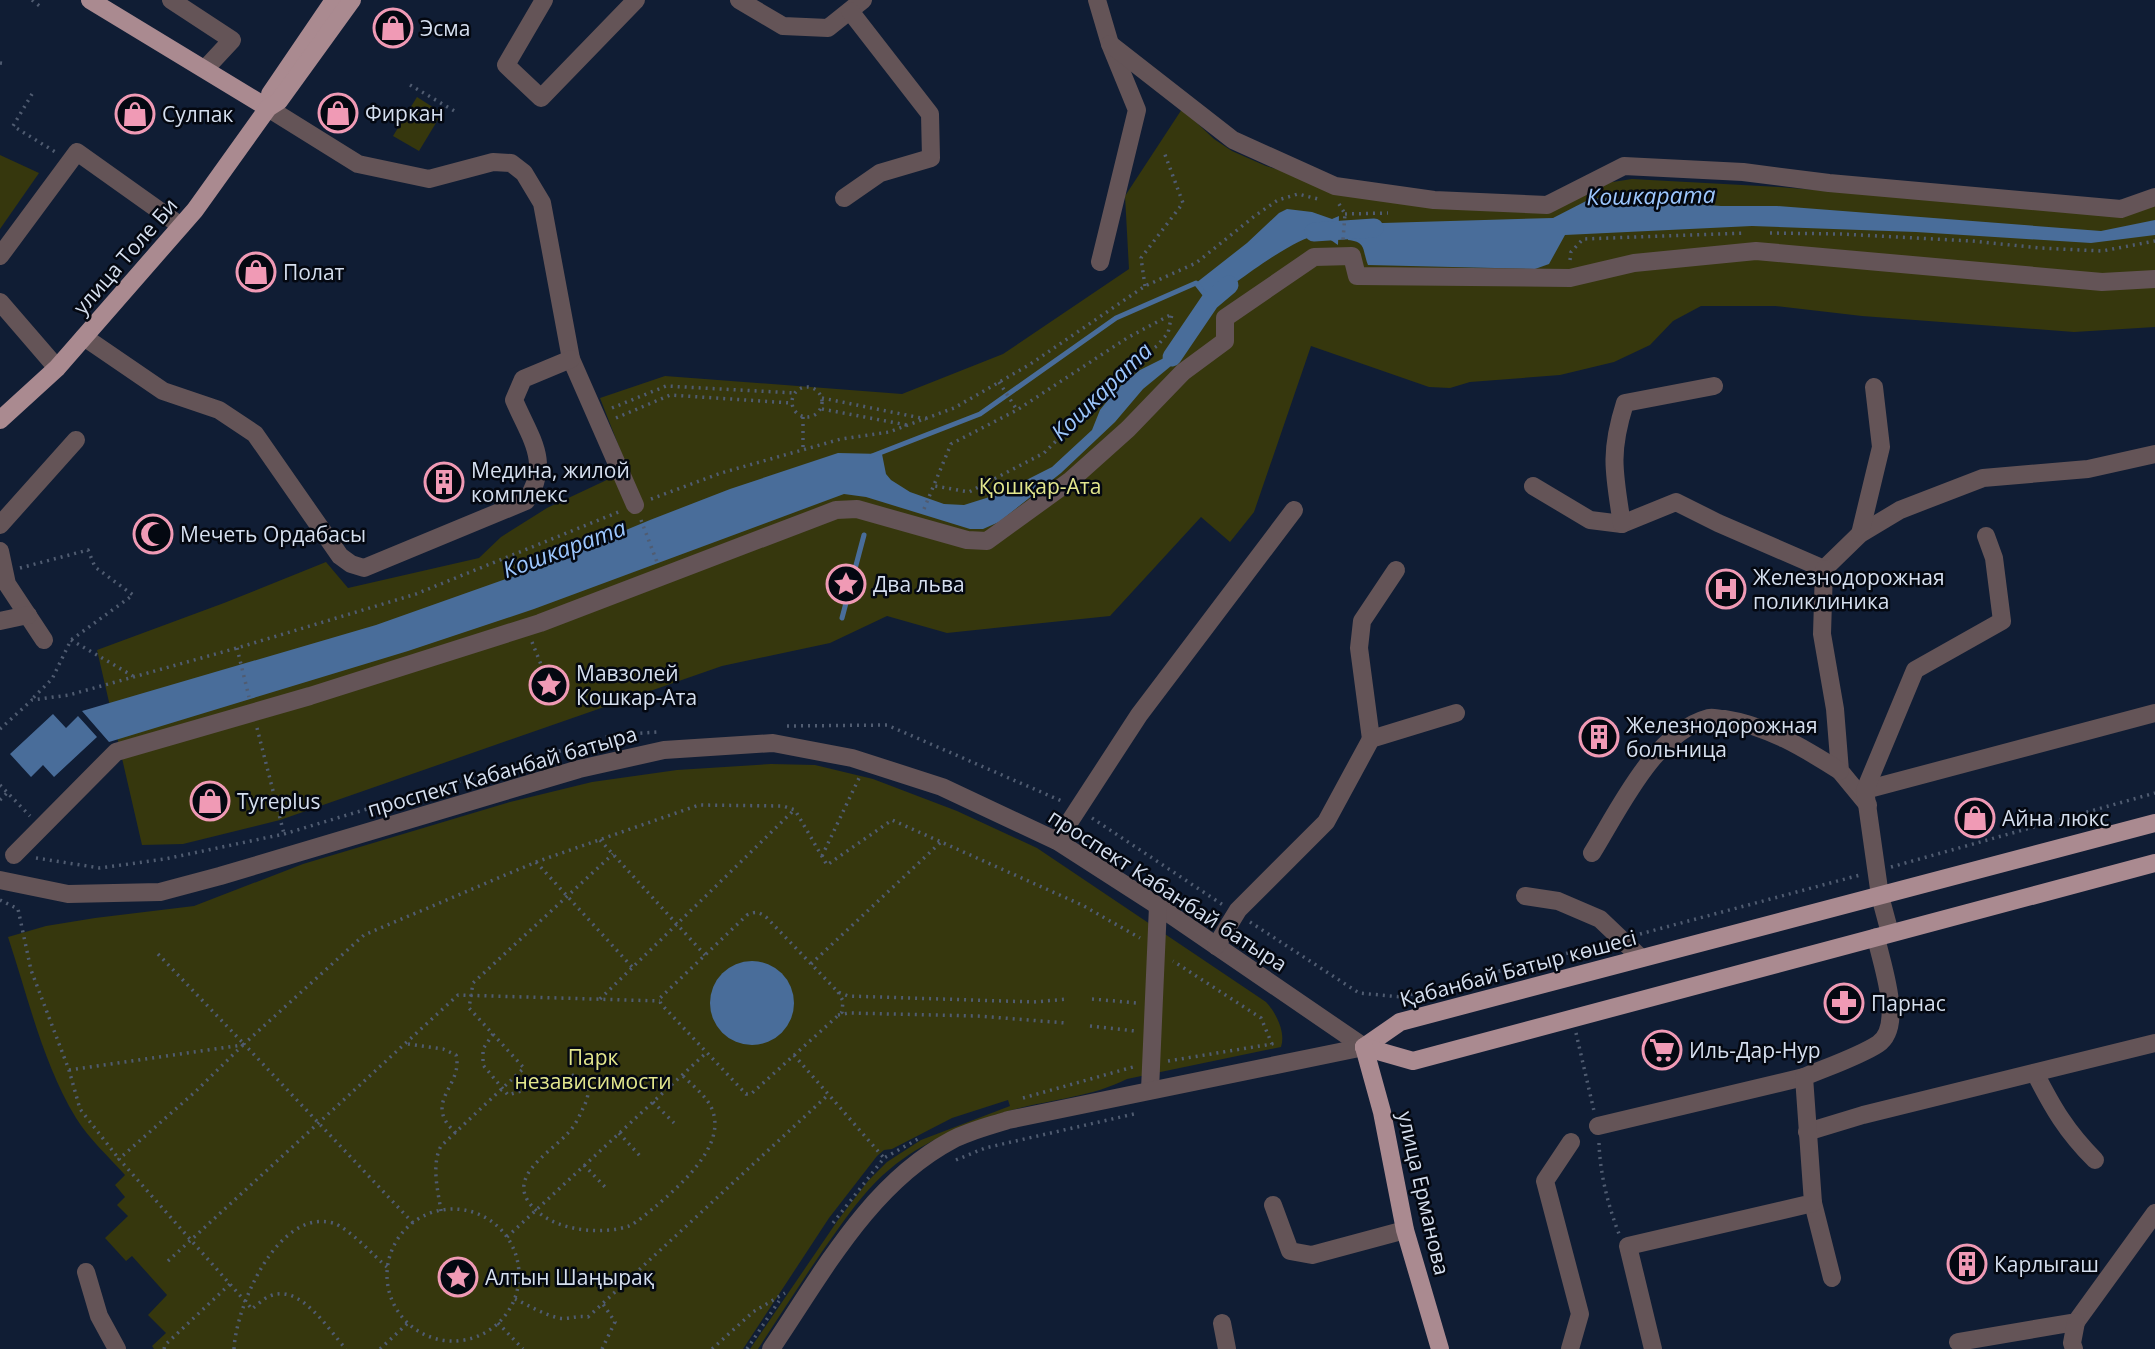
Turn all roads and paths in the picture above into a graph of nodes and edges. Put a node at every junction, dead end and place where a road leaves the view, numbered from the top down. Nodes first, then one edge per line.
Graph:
1 (32, 0) edge
2 (90, 0) edge
3 (171, 0) edge
4 (334, 0) edge
5 (352, 0) edge
6 (544, 0) edge
7 (636, 0) edge
8 (738, 0) edge
9 (1097, 0) edge
10 (856, 6) edge
11 (41, 8) dead end
12 (1110, 44) junction
13 (205, 69) junction
14 (410, 85) dead end
15 (32, 94) dead end
16 (268, 108) junction
17 (458, 114) dead end
18 (1164, 152) dead end
19 (71, 162) junction
20 (2155, 197) edge
21 (844, 198) dead end
22 (1325, 200) dead end
23 (1338, 203) dead end
24 (181, 226) junction
25 (1744, 233) dead end
26 (1758, 233) dead end
27 (2155, 241) edge
28 (1343, 249) dead end
29 (0, 256) edge
30 (1100, 262) dead end
31 (1570, 278) junction
32 (2155, 279) edge
33 (1145, 286) junction
34 (0, 302) edge
35 (84, 337) junction
36 (571, 359) junction
37 (57, 368) junction
38 (999, 382) junction
39 (1714, 386) dead end
40 (1874, 387) dead end
41 (795, 393) junction
42 (822, 398) junction
43 (792, 403) junction
44 (821, 408) junction
45 (1017, 410) junction
46 (803, 417) junction
47 (599, 419) junction
48 (927, 419) junction
49 (0, 421) edge
50 (909, 425) junction
51 (76, 440) dead end
52 (803, 449) junction
53 (2155, 454) edge
54 (935, 486) junction
55 (1533, 486) dead end
56 (635, 505) junction
57 (1294, 510) dead end
58 (922, 515) dead end
59 (1622, 524) junction
60 (0, 525) edge
61 (1860, 534) junction
62 (1986, 536) dead end
63 (0, 551) edge
64 (1824, 569) junction
65 (1396, 570) dead end
66 (4, 572) junction
67 (662, 577) junction
68 (28, 615) junction
69 (0, 621) edge
70 (526, 627) junction
71 (44, 640) dead end
72 (71, 640) junction
73 (237, 648) junction
74 (134, 676) junction
75 (545, 677) dead end
76 (32, 700) junction
77 (253, 710) junction
78 (1457, 713) dead end
79 (2155, 713) edge
80 (0, 729) edge
81 (1371, 739) junction
82 (866, 762) junction
83 (1840, 771) junction
84 (0, 785) edge
85 (1866, 798) junction
86 (0, 800) edge
87 (795, 810) junction
88 (2155, 823) edge
89 (284, 834) dead end
90 (600, 839) junction
91 (1056, 841) junction
92 (941, 842) junction
93 (1592, 853) dead end
94 (614, 854) junction
95 (14, 855) dead end
96 (822, 856) junction
97 (536, 862) junction
98 (2155, 863) edge
99 (0, 880) edge
100 (1880, 896) junction
101 (568, 897) junction
102 (1525, 897) dead end
103 (0, 900) edge
104 (1158, 906) junction
105 (677, 925) junction
106 (1883, 935) junction
107 (1138, 936) dead end
108 (1216, 946) junction
109 (158, 954) dead end
110 (705, 955) junction
111 (1168, 957) dead end
112 (1642, 958) junction
113 (811, 964) junction
114 (633, 968) junction
115 (838, 992) junction
116 (471, 995) junction
117 (600, 999) junction
118 (1068, 999) dead end
119 (1092, 999) dead end
120 (660, 1001) junction
121 (1137, 1003) dead end
122 (837, 1016) junction
123 (1066, 1023) dead end
124 (1090, 1026) dead end
125 (1137, 1031) dead end
126 (492, 1034) junction
127 (406, 1043) junction
128 (2155, 1043) edge
129 (244, 1044) junction
130 (1364, 1047) junction
131 (706, 1053) junction
132 (794, 1055) junction
133 (1166, 1061) dead end
134 (69, 1070) junction
135 (2035, 1073) junction
136 (682, 1075) junction
137 (1804, 1077) junction
138 (502, 1090) junction
139 (1150, 1090) junction
140 (829, 1094) junction
141 (653, 1102) junction
142 (1146, 1111) dead end
143 (319, 1124) junction
144 (674, 1124) dead end
145 (1598, 1126) dead end
146 (1807, 1132) junction
147 (456, 1133) junction
148 (619, 1133) junction
149 (1571, 1142) dead end
150 (641, 1157) dead end
151 (119, 1159) junction
152 (2095, 1160) dead end
153 (947, 1165) dead end
154 (584, 1166) junction
155 (606, 1188) dead end
156 (1813, 1203) junction
157 (1273, 1205) dead end
158 (535, 1210) junction
159 (441, 1211) junction
160 (2155, 1213) edge
161 (413, 1223) junction
162 (829, 1229) dead end
163 (1405, 1230) junction
164 (506, 1237) junction
165 (192, 1241) junction
166 (168, 1261) dead end
167 (387, 1267) junction
168 (86, 1272) dead end
169 (1832, 1278) dead end
170 (230, 1284) junction
171 (792, 1284) dead end
172 (784, 1295) junction
173 (514, 1299) junction
174 (245, 1302) junction
175 (603, 1304) junction
176 (2076, 1322) junction
177 (408, 1323) junction
178 (498, 1323) junction
179 (1222, 1323) dead end
180 (1958, 1342) dead end
181 (117, 1349) edge
182 (163, 1349) edge
183 (234, 1349) edge
184 (346, 1349) edge
185 (380, 1349) edge
186 (523, 1349) edge
187 (602, 1349) edge
188 (712, 1349) edge
189 (747, 1349) edge
190 (771, 1349) edge
191 (1227, 1349) edge
192 (1440, 1349) edge
193 (1570, 1349) edge
194 (1653, 1349) edge
195 (2074, 1349) edge

1 - 11 path
2 - 13 main road
3 - 13 street
4 - 16 main road, улица Толе Би
5 - 16 main road, улица Толе Би
6 - 7 street
8 - 10 street
9 - 12 street
10 - 21 street
12 - 20 street
12 - 30 street
13 - 16 main road
14 - 17 path
15 - 19 path
16 - 24 main road, улица Толе Би
16 - 36 street
18 - 33 path
19 - 24 street
19 - 29 street
22 - 33 path
23 - 28 path
24 - 35 main road, улица Толе Би
25 - 31 path
26 - 27 path
31 - 32 street
31 - 67 street
33 - 38 path
34 - 37 street
35 - 36 street
35 - 37 main road, улица Толе Би
36 - 47 street
37 - 49 main road, улица Толе Би
38 - 45 path
38 - 48 path
39 - 59 street
40 - 61 street
41 - 42 path
41 - 43 path
41 - 47 path
42 - 44 path
42 - 48 path
43 - 46 path
43 - 47 path
44 - 46 path
44 - 50 path
45 - 54 path
45 - 54 path
46 - 52 path
47 - 56 street
48 - 50 path
50 - 52 path
51 - 60 street
52 - 56 path
53 - 61 street
54 - 58 path
55 - 59 street
56 - 67 path
56 - 73 path
57 - 91 street
59 - 64 street
61 - 64 street
62 - 85 street
63 - 66 street
64 - 83 street
65 - 81 street
66 - 68 street
66 - 72 path
67 - 70 street
68 - 69 street
68 - 71 street
70 - 75 path
70 - 77 street
72 - 74 path
72 - 76 path
73 - 74 path
73 - 77 path
74 - 76 path
76 - 80 path
77 - 89 path
77 - 95 street
78 - 81 street
79 - 85 street
81 - 108 street
82 - 91 street, проспект Кабанбай батыра
82 - 96 path
82 - 99 street, проспект Кабанбай батыра
83 - 85 street
83 - 93 street
84 - 86 path
85 - 100 street
87 - 90 path
87 - 96 path
87 - 105 path
88 - 100 main road, Қабанбай Батыр көшесі
90 - 94 path
90 - 97 path
91 - 104 street, проспект Кабанбай батыра
92 - 96 path
92 - 107 path
92 - 113 path
94 - 101 path
94 - 105 path
97 - 101 path
97 - 129 path
98 - 106 main road
100 - 106 street
100 - 112 main road, Қабанбай Батыр көшесі
101 - 114 path
101 - 116 path
102 - 112 street
103 - 134 path
104 - 108 street, проспект Кабанбай батыра
104 - 139 street
105 - 110 path
105 - 114 path
106 - 130 main road
106 - 137 street
108 - 130 street, проспект Кабанбай батыра
109 - 129 path
110 - 113 path
110 - 120 path
111 - 133 path
112 - 130 main road, Қабанбай Батыр көшесі
113 - 115 path
114 - 117 path
115 - 118 path
115 - 122 path
116 - 117 path
116 - 126 path
116 - 127 path
117 - 120 path
119 - 121 path
120 - 131 path
122 - 123 path
122 - 132 path
124 - 125 path
126 - 138 path
126 - 138 path
127 - 143 path
127 - 147 path
128 - 135 street
129 - 134 path
129 - 143 path
129 - 151 path
130 - 139 street
130 - 163 main road, улица Ерманова
131 - 132 path
131 - 136 path
132 - 140 path
134 - 151 path
135 - 146 street
135 - 152 street
136 - 141 path
136 - 158 path
137 - 145 street
137 - 146 street
138 - 147 path
138 - 158 path
139 - 190 street
140 - 162 path
140 - 175 path
141 - 144 path
141 - 148 path
142 - 153 path
143 - 161 path
143 - 165 path
146 - 156 street
147 - 159 path
148 - 150 path
148 - 154 path
149 - 193 street
151 - 165 path
154 - 155 path
154 - 158 path
156 - 169 street
156 - 194 street
157 - 163 street
158 - 164 path
159 - 161 path
159 - 164 path
160 - 176 street
161 - 167 path
163 - 192 main road, улица Ерманова
164 - 173 path
165 - 166 path
165 - 170 path
167 - 174 path
167 - 177 path
168 - 181 street
170 - 174 path
170 - 182 path
171 - 172 path
172 - 188 path
172 - 189 path
173 - 175 path
173 - 178 path
174 - 183 path
174 - 184 path
175 - 187 path
176 - 180 street
176 - 195 street
177 - 178 path
177 - 185 path
178 - 186 path
179 - 191 street

